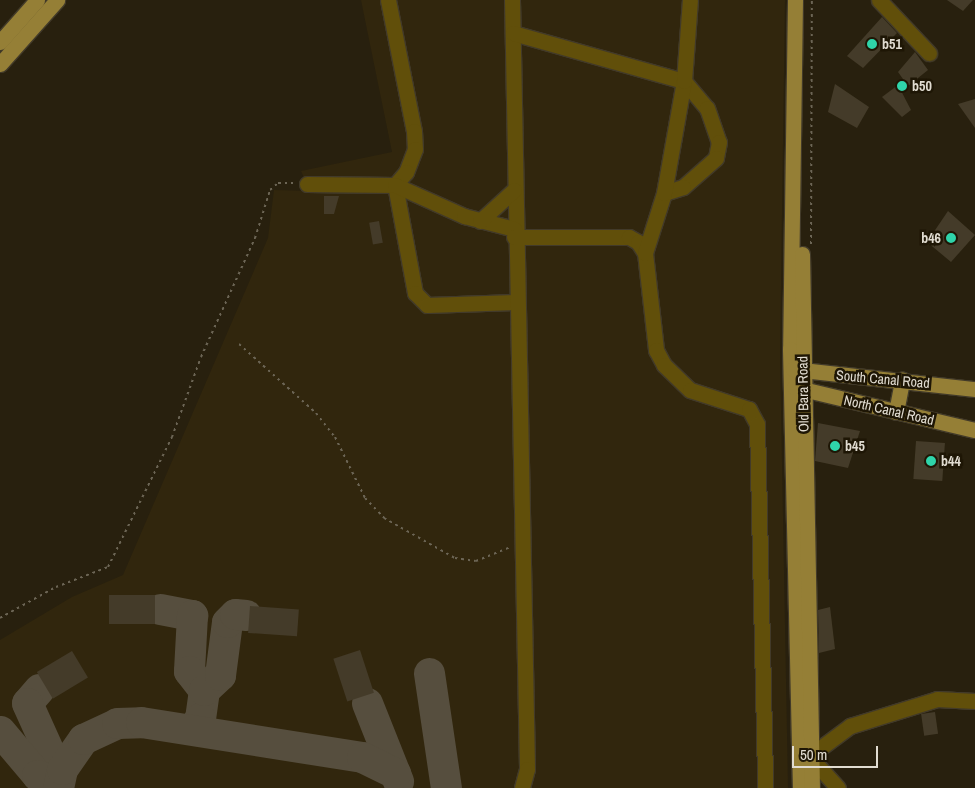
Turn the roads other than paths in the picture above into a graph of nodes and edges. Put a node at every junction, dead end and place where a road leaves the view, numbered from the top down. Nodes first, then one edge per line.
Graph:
1 (37, 0) edge
2 (57, 0) edge
3 (388, 0) edge
4 (512, 0) edge
5 (690, 0) edge
6 (795, 0) edge
7 (802, 0) edge
8 (879, 0) edge
9 (513, 33) junction
10 (0, 42) edge
11 (929, 53) dead end
12 (0, 64) edge
13 (684, 81) junction
14 (307, 184) road end
15 (395, 185) junction
16 (514, 190) junction
17 (664, 193) junction
18 (480, 221) junction
19 (514, 233) junction
20 (645, 253) junction
21 (515, 302) junction
22 (796, 370) junction
23 (902, 380) junction
24 (797, 388) junction
25 (975, 389) edge
26 (896, 412) junction
27 (975, 430) edge
28 (802, 653) junction
29 (975, 701) edge
30 (811, 756) junction
31 (522, 788) edge
32 (765, 788) edge
33 (800, 788) edge
34 (812, 788) edge
35 (838, 788) edge

1 - 10 main road
2 - 12 main road
3 - 15 street
4 - 9 street
5 - 13 street
6 - 22 main road
7 - 22 main road, Old Bara Road
8 - 11 street
9 - 13 street
9 - 16 street
13 - 17 street
13 - 17 street
14 - 15 street
15 - 18 street
15 - 21 street
16 - 18 street
16 - 19 street
17 - 20 street
18 - 19 street
19 - 20 street
19 - 21 street
20 - 32 street
21 - 31 street
22 - 23 main road, South Canal Road
22 - 24 main road, Old Bara Road
23 - 25 main road, South Canal Road
23 - 26 main road
24 - 26 main road, North Canal Road
24 - 28 main road, Old Bara Road
26 - 27 main road, North Canal Road
28 - 30 main road, Old Bara Road
28 - 33 main road
29 - 30 street
30 - 34 main road, Old Bara Road
30 - 35 street

